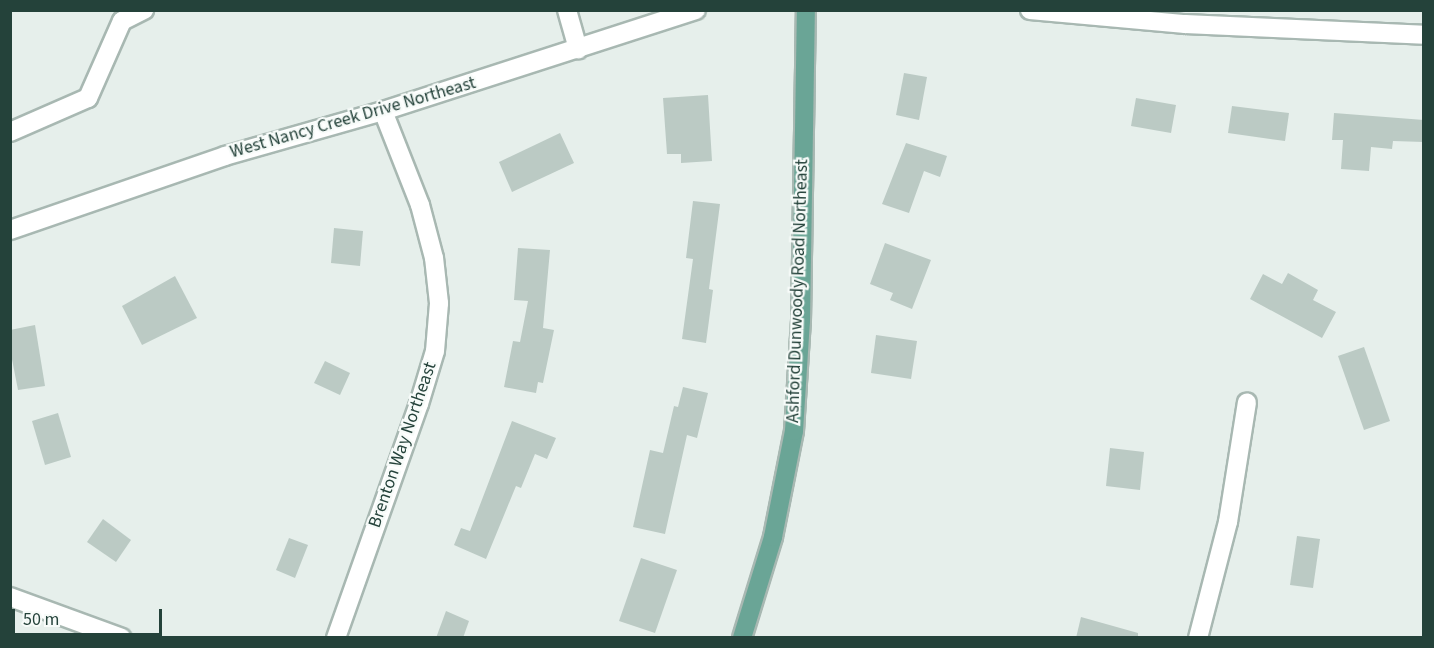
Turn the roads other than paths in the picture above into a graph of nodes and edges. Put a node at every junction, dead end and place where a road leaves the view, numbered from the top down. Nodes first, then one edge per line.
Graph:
1 (144, 10) edge
2 (567, 10) edge
3 (696, 10) edge
4 (806, 10) edge
5 (1030, 10) edge
6 (1424, 35) edge
7 (578, 49) junction
8 (383, 111) junction
9 (10, 132) edge
10 (10, 230) edge
11 (1247, 402) dead end
12 (10, 597) edge
13 (122, 638) edge
14 (336, 638) edge
15 (742, 638) edge
16 (1198, 638) edge

1 - 9 street
2 - 7 street
3 - 7 street, West Nancy Creek Drive Northeast
4 - 15 main road, Ashford Dunwoody Road Northeast
5 - 6 street
7 - 8 street, West Nancy Creek Drive Northeast
8 - 10 street, West Nancy Creek Drive Northeast
8 - 14 street, Brenton Way Northeast
11 - 16 street
12 - 13 street

